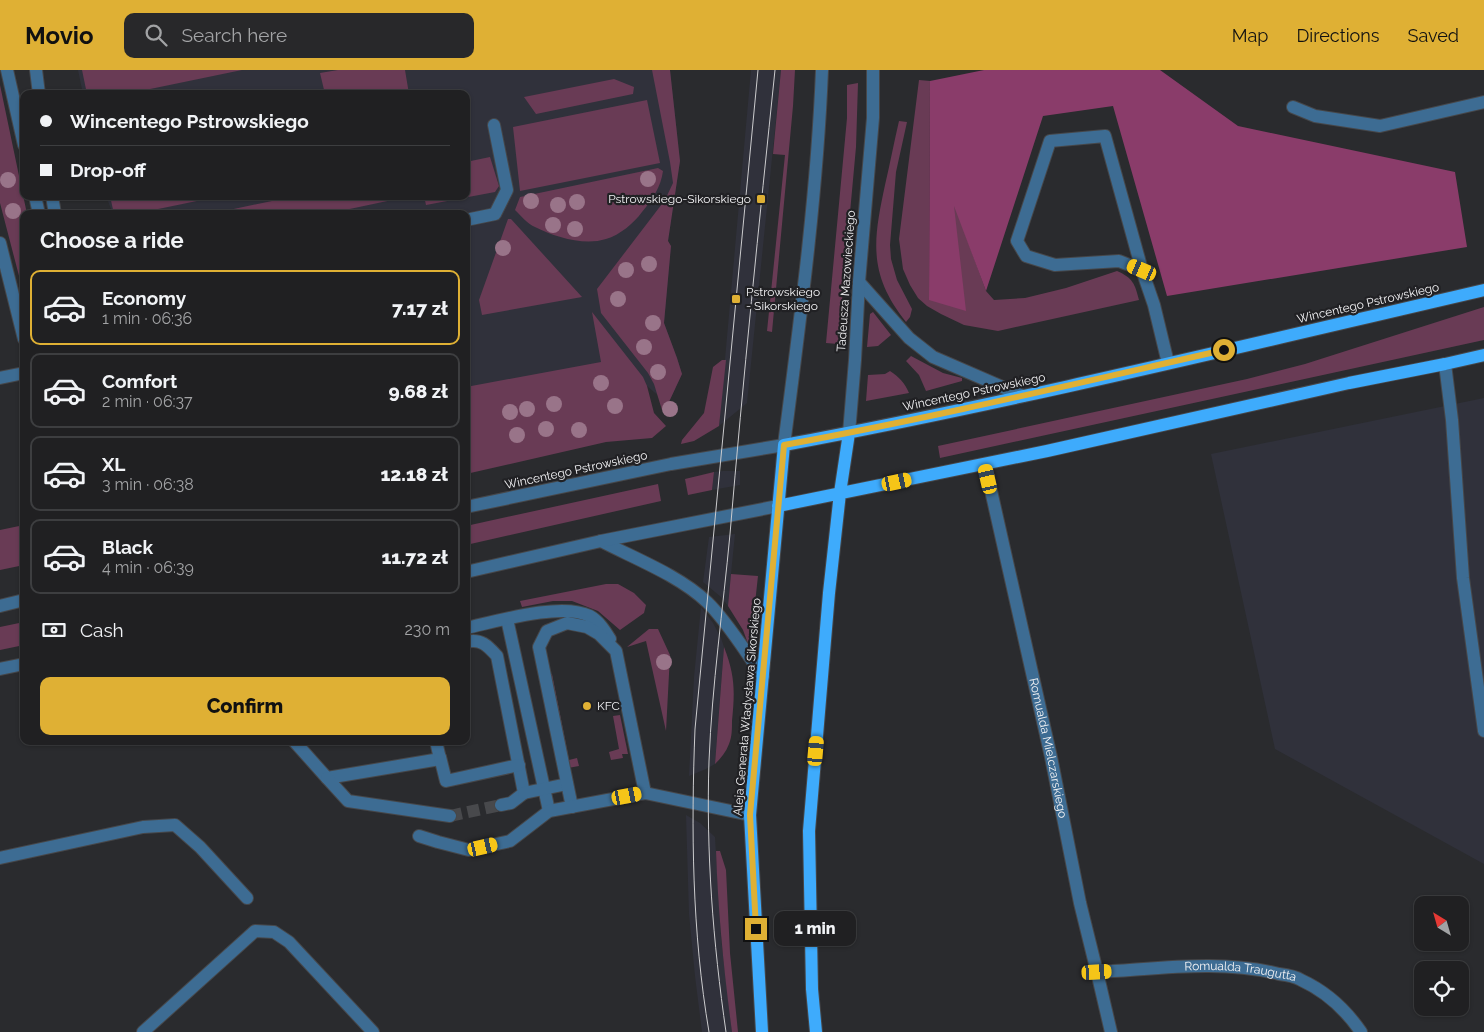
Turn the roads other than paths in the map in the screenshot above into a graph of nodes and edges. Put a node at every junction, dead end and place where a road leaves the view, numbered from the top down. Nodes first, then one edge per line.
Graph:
1 (7, 70) edge
2 (36, 70) edge
3 (822, 70) edge
4 (873, 70) edge
5 (38, 90) edge
6 (1484, 102) edge
7 (1293, 107) dead end
8 (494, 125) dead end
9 (20, 127) edge
10 (470, 219) edge
11 (0, 244) edge
12 (1142, 270) junction
13 (859, 282) junction
14 (1484, 290) edge
15 (6, 293) edge
16 (20, 329) edge
17 (1484, 355) edge
18 (1168, 362) junction
19 (1445, 364) junction
20 (20, 374) edge
21 (0, 378) edge
22 (1023, 396) junction
23 (848, 433) junction
24 (784, 445) junction
25 (984, 464) junction
26 (840, 493) junction
27 (470, 506) edge
28 (778, 506) junction
29 (601, 541) junction
30 (470, 571) edge
31 (20, 601) edge
32 (0, 606) edge
33 (507, 619) junction
34 (470, 627) edge
35 (470, 641) edge
36 (486, 644) junction
37 (514, 650) junction
38 (616, 651) junction
39 (20, 665) edge
40 (0, 669) edge
41 (763, 676) junction
42 (1484, 731) edge
43 (298, 745) edge
44 (437, 745) edge
45 (440, 757) junction
46 (519, 765) junction
47 (327, 778) junction
48 (567, 784) junction
49 (544, 788) junction
50 (524, 793) junction
51 (645, 793) junction
52 (501, 805) tunnel mouth
53 (572, 807) junction
54 (549, 811) junction
55 (750, 815) junction
56 (450, 816) tunnel mouth
57 (419, 836) dead end
58 (0, 858) edge
59 (247, 898) dead end
60 (1097, 972) junction
61 (143, 1032) edge
62 (373, 1032) edge
63 (762, 1032) edge
64 (816, 1032) edge
65 (1110, 1032) edge
66 (1361, 1032) edge

1 - 9 street
2 - 5 street
3 - 24 street
4 - 13 street, Tadeusza Mazowieckiego
6 - 7 street
8 - 10 street
11 - 15 street
12 - 12 street
12 - 18 street
13 - 22 street
13 - 23 street, Tadeusza Mazowieckiego
14 - 18 main road, Wincentego Pstrowskiego
15 - 16 street
17 - 19 main road
18 - 22 main road, Wincentego Pstrowskiego
19 - 25 main road
19 - 42 street
20 - 21 street
22 - 23 main road, Wincentego Pstrowskiego
23 - 24 main road, Wincentego Pstrowskiego
23 - 26 main road, Tadeusza Mazowieckiego
24 - 27 street, Wincentego Pstrowskiego
24 - 28 main road, Aleja Generała Władysława Sikorskiego
25 - 26 main road
25 - 60 street, Romualda Mielczarskiego
26 - 28 main road
26 - 64 main road
28 - 29 street
28 - 41 main road, Aleja Generała Władysława Sikorskiego
29 - 30 street
29 - 41 street
31 - 32 street
33 - 34 street
33 - 37 street
33 - 38 street
35 - 36 street
36 - 37 street
36 - 46 street
37 - 49 street
38 - 48 street
38 - 51 street
39 - 40 street
41 - 55 main road, Aleja Generała Władysława Sikorskiego
43 - 47 street
44 - 45 street
45 - 46 street
45 - 47 street
46 - 50 street
47 - 56 street
48 - 49 street
48 - 53 street
49 - 50 street
49 - 54 street
50 - 52 street
51 - 53 street
51 - 55 street
53 - 54 street
54 - 57 street
55 - 63 main road, Aleja Generała Władysława Sikorskiego
58 - 59 street
60 - 65 street, Romualda Mielczarskiego
60 - 66 street, Romualda Traugutta
61 - 62 street

